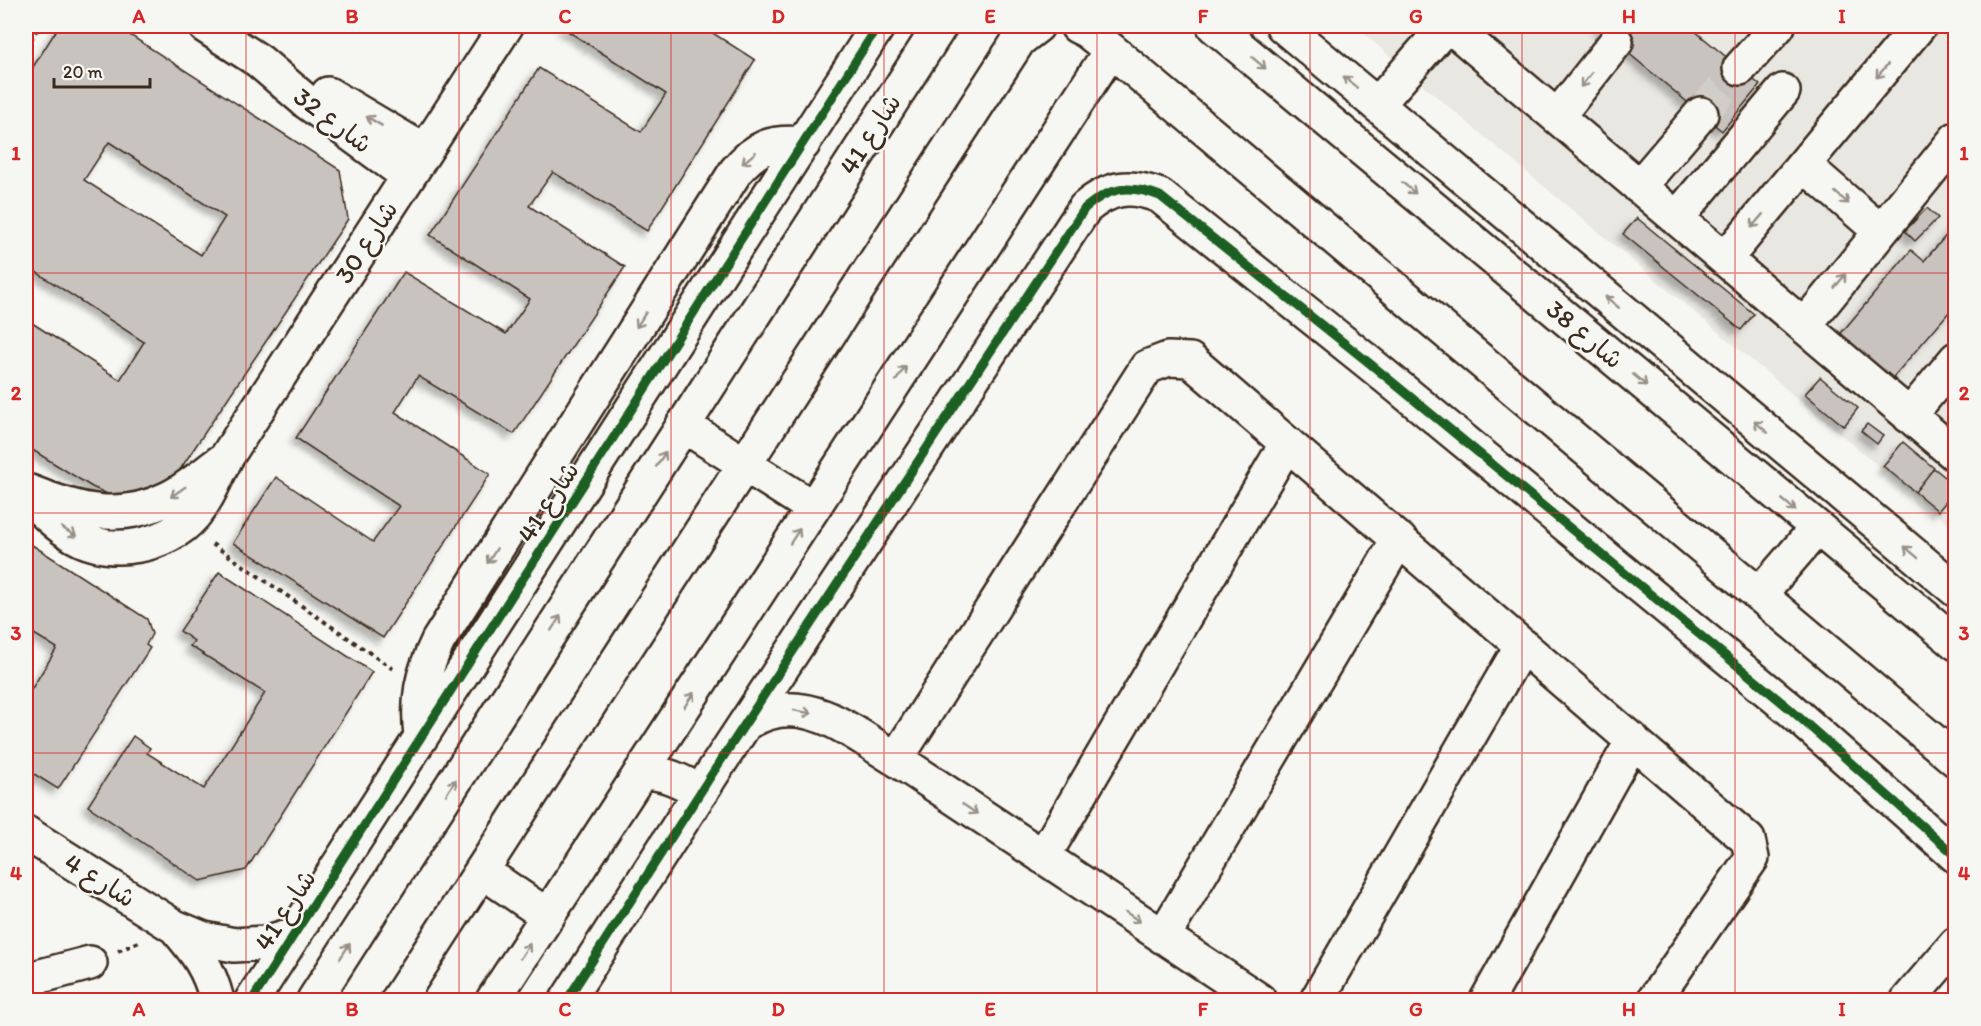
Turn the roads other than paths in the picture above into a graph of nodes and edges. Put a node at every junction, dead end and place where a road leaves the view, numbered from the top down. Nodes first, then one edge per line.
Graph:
1 (205, 26) edge
2 (878, 26) edge
3 (940, 26) edge
4 (1037, 26) edge
5 (1077, 26) edge
6 (1214, 26) edge
7 (1283, 26) edge
8 (1446, 26) edge
9 (1450, 26) edge
10 (1778, 26) edge
11 (1918, 26) edge
12 (497, 29) edge
13 (1318, 37) edge
14 (1616, 42) dead end
15 (1111, 50) junction
16 (1740, 68) tunnel mouth
17 (1783, 91) dead end
18 (1377, 105) junction
19 (1701, 114) tunnel mouth
20 (1557, 117) junction
21 (1956, 139) edge
22 (803, 144) junction
23 (416, 164) junction
24 (1804, 165) junction
25 (1639, 186) junction
26 (1677, 218) junction
27 (1880, 231) junction
28 (1725, 260) junction
29 (1804, 326) junction
30 (1956, 359) edge
31 (1909, 416) junction
32 (683, 425) junction
33 (1287, 443) junction
34 (1956, 455) edge
35 (226, 458) junction
36 (744, 464) junction
37 (26, 492) edge
38 (813, 508) junction
39 (1817, 528) junction
40 (1399, 539) junction
41 (1956, 590) edge
42 (1759, 596) junction
43 (1956, 643) edge
44 (1522, 645) junction
45 (747, 722) junction
46 (421, 736) junction
47 (664, 737) junction
48 (1632, 740) junction
49 (896, 759) junction
50 (1956, 760) edge
51 (641, 772) junction
52 (707, 783) junction
53 (26, 833) edge
54 (1042, 856) junction
55 (1956, 856) edge
56 (482, 871) junction
57 (548, 916) junction
58 (175, 927) junction
59 (294, 934) junction
60 (1163, 937) junction
61 (1956, 944) edge
62 (90, 963) road end
63 (26, 980) edge
64 (217, 1000) edge
65 (252, 1000) edge
66 (314, 1000) edge
67 (398, 1000) edge
68 (493, 1000) edge
69 (567, 1000) edge
70 (1259, 1000) edge
71 (1317, 1000) edge
72 (1487, 1000) edge
73 (1654, 1000) edge
74 (1908, 1000) edge

1 - 23 street, شارع 32
2 - 22 street, شارع 41
3 - 32 street, شارع 41
4 - 36 street
5 - 15 street
6 -> 39 street, شارع 38
7 - 13 street, شارع 38
8 - 18 street
9 - 20 street
10 - 16 street
11 -> 24 street
12 - 23 street, شارع 30
18 -> 13 street, شارع 38
14 -> 20 street
38 -> 15 street
15 - 42 street
17 - 26 street
41 -> 18 street, شارع 38
19 - 25 street
20 - 25 street
21 - 27 street
22 - 46 street, شارع 41
22 -> 46 street
23 - 35 street, شارع 30
24 -> 27 street
24 -> 28 street
25 - 26 street
26 - 28 street
29 -> 27 street
28 - 29 street
29 - 31 street
30 - 31 street
31 - 34 street
32 - 36 street
66 -> 32 street, شارع 41
33 - 40 street
33 - 49 street
33 - 54 street
35 -> 37 street, شارع 30
37 -> 35 street, شارع 30
36 - 38 street
36 - 56 street
47 -> 38 street
39 - 42 street
39 - 43 street, شارع 38
40 - 44 street
40 - 60 street
42 - 50 street
44 - 48 street
44 - 71 street
45 -> 49 street
45 - 52 street
45 - 55 street
46 - 59 street, شارع 41
47 - 51 street
47 - 52 street
48 - 72 street
48 - 73 street
49 -> 54 street
51 - 52 street
51 - 57 street
52 - 69 street
53 - 58 street, شارع 4
54 -> 60 street
56 - 57 street
56 - 67 street
68 -> 57 street
58 - 59 street, شارع 4
58 - 64 street, شارع 4
59 - 65 street, شارع 41
60 - 70 street
61 - 74 street
62 - 63 street

